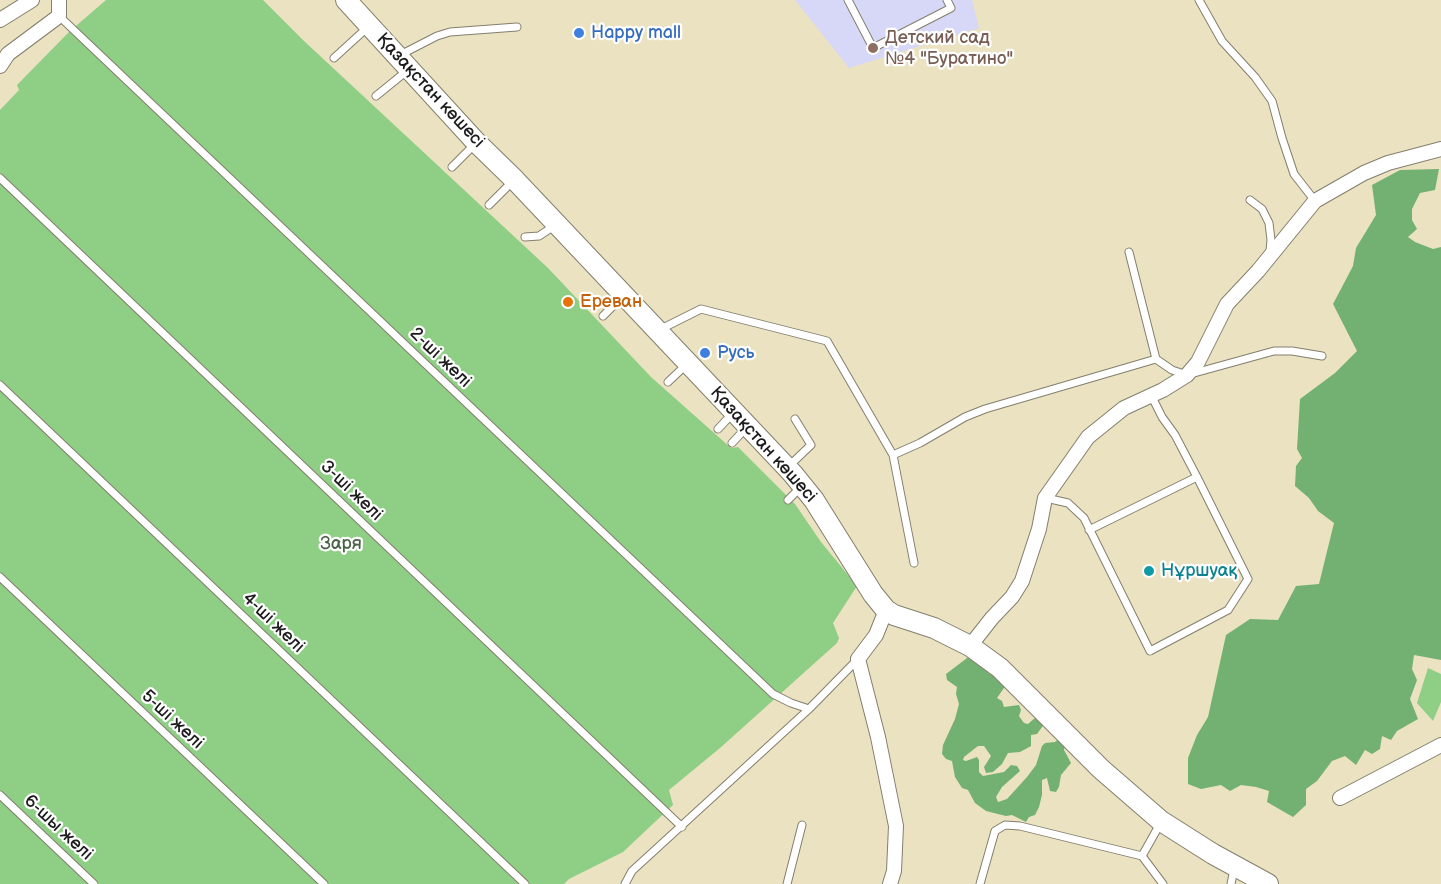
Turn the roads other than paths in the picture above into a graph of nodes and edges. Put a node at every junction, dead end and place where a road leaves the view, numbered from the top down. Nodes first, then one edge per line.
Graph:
1 (32, 0) edge
2 (58, 0) edge
3 (346, 0) edge
4 (848, 0) edge
5 (947, 0) edge
6 (1199, 0) edge
7 (59, 16) junction
8 (0, 20) edge
9 (370, 25) junction
10 (517, 27) dead end
11 (334, 58) dead end
12 (404, 62) junction
13 (0, 66) edge
14 (376, 96) dead end
15 (476, 142) junction
16 (1441, 148) edge
17 (452, 167) dead end
18 (0, 178) edge
19 (514, 180) junction
20 (1250, 200) dead end
21 (1315, 201) junction
22 (489, 205) dead end
23 (557, 224) junction
24 (525, 237) dead end
25 (1130, 252) dead end
26 (1269, 256) junction
27 (624, 296) junction
28 (603, 316) dead end
29 (657, 331) junction
30 (1322, 356) dead end
31 (1156, 359) junction
32 (688, 364) junction
33 (1187, 375) junction
34 (668, 382) dead end
35 (0, 385) edge
36 (1151, 395) junction
37 (734, 412) junction
38 (795, 419) dead end
39 (748, 426) junction
40 (718, 429) dead end
41 (732, 443) dead end
42 (893, 455) junction
43 (788, 468) junction
44 (1197, 477) junction
45 (802, 485) junction
46 (1045, 498) junction
47 (788, 500) dead end
48 (1089, 530) junction
49 (914, 563) dead end
50 (0, 577) edge
51 (886, 610) junction
52 (970, 646) junction
53 (858, 659) junction
54 (809, 709) junction
55 (1441, 745) edge
56 (0, 795) edge
57 (1340, 798) dead end
58 (1161, 822) junction
59 (802, 825) dead end
60 (682, 827) junction
61 (1142, 856) junction
62 (1233, 875) edge
63 (94, 884) edge
64 (324, 884) edge
65 (525, 884) edge
66 (625, 884) edge
67 (787, 884) edge
68 (890, 884) edge
69 (980, 884) edge
70 (1163, 884) edge
71 (1268, 884) edge

1 - 8 street
2 - 7 street
3 - 9 street, Қазақстан көшесі
4 - 5 lane
6 - 21 lane
7 - 13 street
7 - 54 lane, 2-ші желі
9 - 11 lane
9 - 12 street, Қазақстан көшесі
10 - 12 lane
12 - 14 lane
12 - 15 street, Қазақстан көшесі
15 - 17 lane
15 - 19 street, Қазақстан көшесі
16 - 21 street
18 - 60 lane, 3-ші желі
19 - 22 lane
19 - 23 street, Қазақстан көшесі
20 - 26 lane
21 - 26 street
23 - 24 lane
23 - 27 street, Қазақстан көшесі
25 - 31 lane
26 - 33 street
27 - 28 lane
27 - 29 street, Қазақстан көшесі
29 - 32 street, Қазақстан көшесі
29 - 42 lane
30 - 33 lane
31 - 33 lane
31 - 42 lane
32 - 34 lane
32 - 37 street, Қазақстан көшесі
33 - 36 street
35 - 65 lane, 4-ші желі
36 - 44 lane
36 - 46 street
37 - 39 street, Қазақстан көшесі
37 - 40 lane
38 - 43 lane
39 - 41 lane
39 - 43 street, Қазақстан көшесі
42 - 49 lane
43 - 45 street, Қазақстан көшесі
44 - 48 lane
44 - 48 lane
45 - 47 lane
45 - 51 street, Қазақстан көшесі
46 - 48 lane
46 - 52 street
50 - 64 lane, 5-ші желі
51 - 52 street
51 - 53 street
52 - 58 street
53 - 54 lane
53 - 68 street
54 - 60 lane
55 - 57 street
56 - 63 lane, 6-шы желі
58 - 61 lane
58 - 62 street
59 - 67 lane
60 - 66 lane
61 - 69 lane
61 - 70 lane
62 - 71 street

